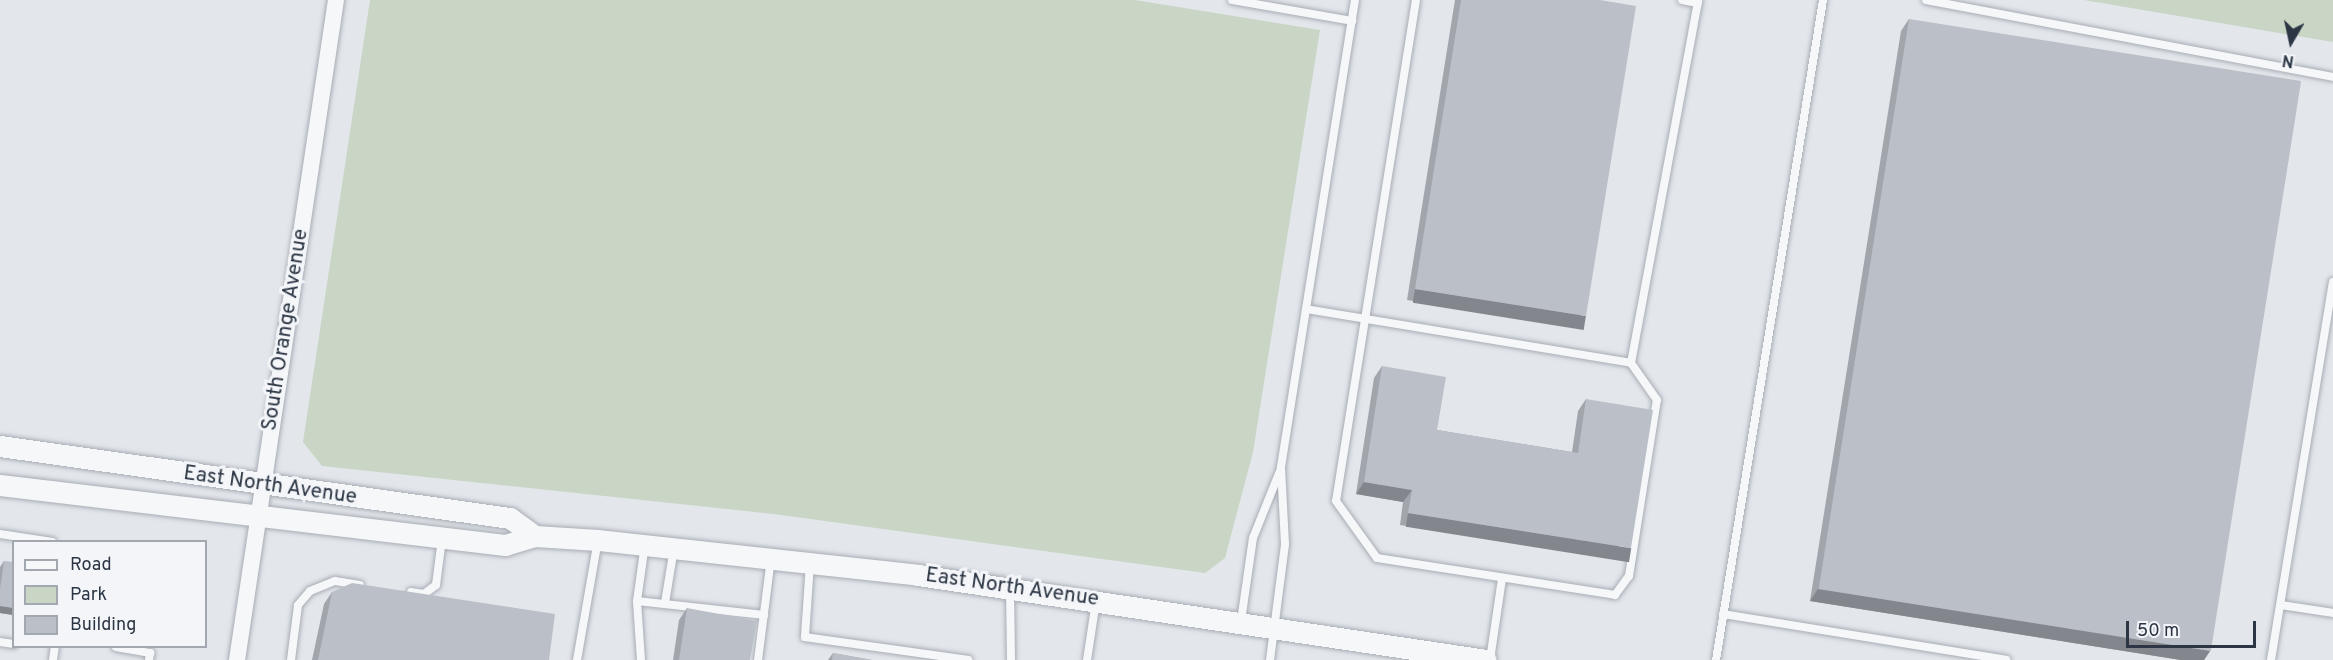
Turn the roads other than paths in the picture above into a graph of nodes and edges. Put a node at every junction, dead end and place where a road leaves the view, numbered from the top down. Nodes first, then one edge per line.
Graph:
1 (336, 0) edge
2 (1232, 0) edge
3 (1355, 0) edge
4 (1416, 0) edge
5 (1682, 0) edge
6 (1823, 0) edge
7 (1926, 0) edge
8 (1698, 1) edge
9 (1287, 5) edge
10 (1352, 21) junction
11 (2333, 77) edge
12 (2333, 282) edge
13 (1306, 309) junction
14 (1365, 319) junction
15 (1631, 363) junction
16 (0, 446) edge
17 (1281, 467) junction
18 (0, 485) edge
19 (262, 486) junction
20 (258, 519) junction
21 (0, 534) edge
22 (534, 536) junction
23 (442, 538) junction
24 (39, 540) edge
25 (598, 540) junction
26 (645, 544) junction
27 (674, 546) junction
28 (771, 558) junction
29 (810, 562) junction
30 (1502, 579) junction
31 (368, 586) edge
32 (1010, 588) junction
33 (401, 591) edge
34 (1096, 600) junction
35 (637, 601) junction
36 (665, 603) junction
37 (2281, 606) junction
38 (2333, 613) edge
39 (1723, 614) junction
40 (764, 615) junction
41 (1240, 621) junction
42 (1275, 626) junction
43 (120, 648) edge
44 (149, 660) edge
45 (237, 660) edge
46 (291, 660) edge
47 (578, 660) edge
48 (641, 660) edge
49 (758, 660) edge
50 (968, 660) edge
51 (1011, 660) edge
52 (1087, 660) edge
53 (1270, 660) edge
54 (1488, 660) edge
55 (1716, 660) edge
56 (2006, 660) edge
57 (2271, 660) edge

1 - 19 street, South Orange Avenue
2 - 9 lane
3 - 10 lane
4 - 14 lane
5 - 8 lane
6 - 39 lane
7 - 11 lane
8 - 15 lane
9 - 10 lane
10 - 13 lane
12 - 37 lane
13 - 14 lane
13 - 17 lane
14 - 15 lane
14 - 30 lane
15 - 30 lane
16 - 19 street, East North Avenue
17 - 41 lane
17 - 42 lane
18 - 20 street, East North Avenue
19 - 20 street, South Orange Avenue
19 - 22 street, East North Avenue
20 - 23 street, East North Avenue
20 - 45 street, South Orange Avenue
21 - 24 lane
22 - 23 street, East North Avenue
22 - 25 street, East North Avenue
23 - 33 lane
25 - 26 street, East North Avenue
25 - 47 lane
26 - 27 street, East North Avenue
26 - 35 lane
27 - 28 street, East North Avenue
27 - 36 lane
28 - 29 street, East North Avenue
28 - 40 lane
29 - 32 street, East North Avenue
29 - 50 lane
30 - 54 lane
31 - 46 lane
32 - 34 street, East North Avenue
32 - 51 lane
34 - 41 street, East North Avenue
34 - 52 lane
35 - 36 lane
35 - 48 lane
36 - 40 lane
37 - 38 lane
37 - 57 lane
39 - 55 lane
39 - 56 lane
40 - 49 lane
41 - 42 street, East North Avenue
42 - 53 lane
42 - 54 street, East North Avenue
43 - 44 lane

